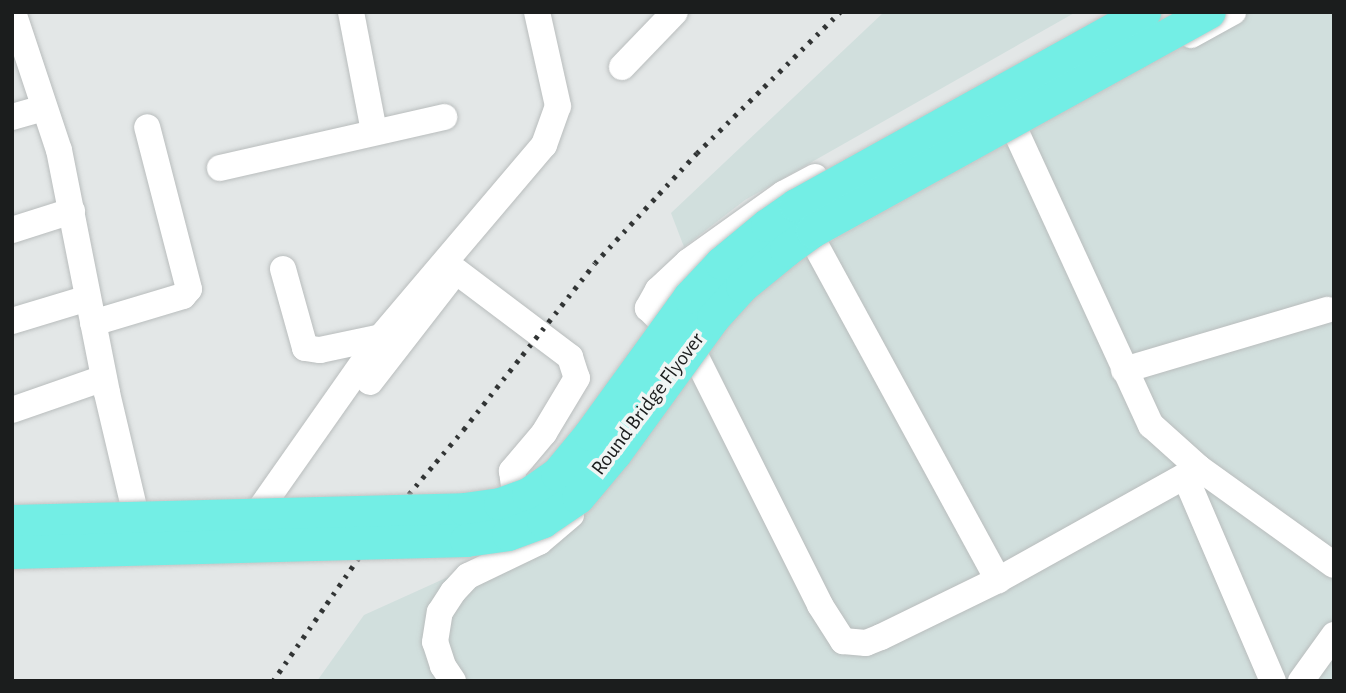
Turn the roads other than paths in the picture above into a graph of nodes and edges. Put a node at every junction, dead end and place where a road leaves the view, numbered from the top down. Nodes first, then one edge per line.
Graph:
1 (13, 12) edge
2 (351, 12) edge
3 (537, 12) edge
4 (675, 12) edge
5 (1118, 12) edge
6 (1144, 12) edge
7 (1208, 12) edge
8 (1233, 12) edge
9 (622, 67) dead end
10 (44, 108) junction
11 (12, 117) edge
12 (444, 117) dead end
13 (147, 127) dead end
14 (374, 132) junction
15 (1016, 132) junction
16 (220, 168) dead end
17 (72, 211) junction
18 (12, 230) edge
19 (815, 244) junction
20 (283, 269) dead end
21 (91, 310) junction
22 (1327, 310) dead end
23 (12, 321) edge
24 (381, 337) junction
25 (695, 355) junction
26 (1124, 370) junction
27 (104, 378) junction
28 (12, 410) edge
29 (289, 465) junction
30 (1192, 472) junction
31 (264, 502) junction
32 (134, 507) junction
33 (12, 509) edge
34 (12, 521) edge
35 (523, 550) junction
36 (12, 552) edge
37 (1334, 565) edge
38 (12, 567) edge
39 (998, 580) junction
40 (1334, 635) edge
41 (453, 681) edge
42 (1273, 681) edge
43 (1301, 681) edge

1 - 10 street
2 - 14 street
3 - 24 street
4 - 9 street
5 - 25 street
6 - 34 main road, Round Bridge Flyover, bridge
7 - 36 main road, Round Bridge Flyover, bridge
8 - 15 street
10 - 11 street
10 - 17 street
12 - 14 street
13 - 21 street
14 - 16 street
15 - 19 street
15 - 26 street
17 - 18 street
17 - 21 street
19 - 25 street
19 - 39 street
20 - 24 street
21 - 23 street
21 - 27 street
22 - 26 street
24 - 29 street
25 - 35 street
25 - 39 street
26 - 30 street
27 - 28 street
27 - 32 street
29 - 31 street
29 - 35 street
30 - 37 street
30 - 39 street
30 - 42 street
31 - 32 street
31 - 38 street
32 - 33 street
35 - 41 street
40 - 43 street

